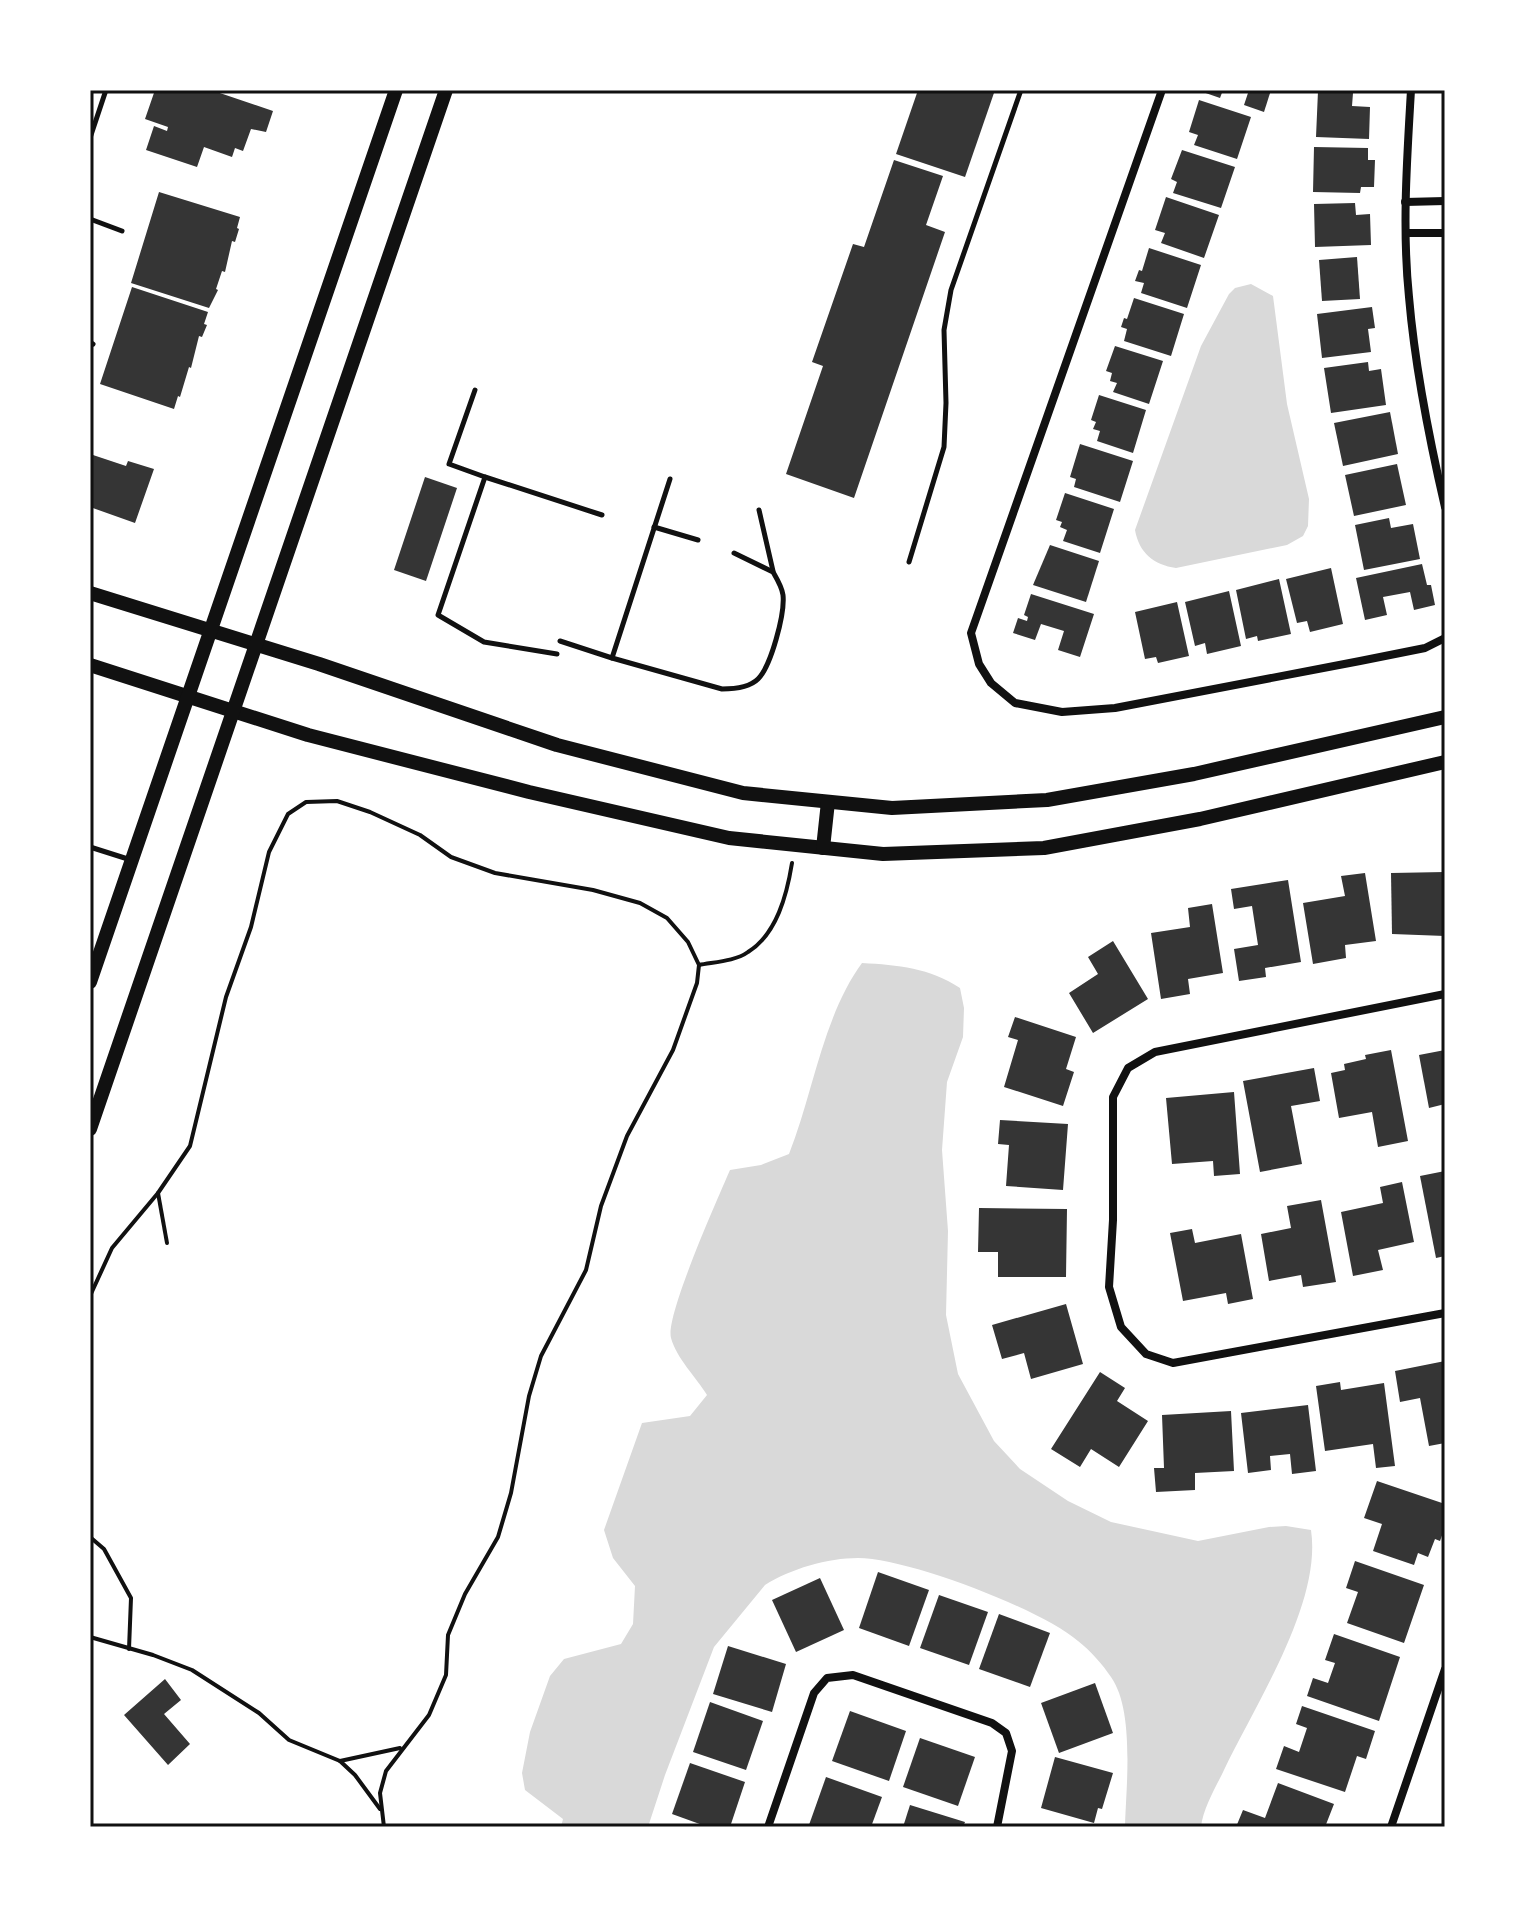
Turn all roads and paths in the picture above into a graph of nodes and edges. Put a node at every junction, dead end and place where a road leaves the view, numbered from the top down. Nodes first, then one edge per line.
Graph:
1 (106, 90) edge
2 (396, 90) edge
3 (446, 90) edge
4 (1021, 90) edge
5 (1162, 90) edge
6 (1411, 90) edge
7 (90, 138) edge
8 (1445, 201) edge
9 (1405, 202) junction
10 (90, 219) edge
11 (122, 231) dead end
12 (1407, 233) junction
13 (1445, 233) edge
14 (475, 390) dead end
15 (485, 477) junction
16 (670, 479) dead end
17 (1445, 507) edge
18 (759, 510) dead end
19 (602, 515) dead end
20 (654, 527) junction
21 (698, 540) dead end
22 (734, 553) dead end
23 (909, 562) dead end
24 (773, 572) junction
25 (90, 593) edge
26 (210, 631) junction
27 (1445, 638) edge
28 (560, 641) dead end
29 (256, 646) junction
30 (557, 654) dead end
31 (612, 658) junction
32 (90, 665) edge
33 (188, 697) junction
34 (234, 712) junction
35 (1445, 717) edge
36 (1445, 762) edge
37 (828, 802) junction
38 (795, 845) junction
39 (90, 847) edge
40 (823, 848) junction
41 (132, 860) junction
42 (699, 965) junction
43 (90, 982) edge
44 (1445, 994) edge
45 (90, 1129) edge
46 (158, 1193) junction
47 (167, 1243) dead end
48 (90, 1296) edge
49 (1445, 1313) edge
50 (90, 1537) edge
51 (90, 1637) edge
52 (129, 1649) junction
53 (1445, 1669) edge
54 (402, 1748) junction
55 (340, 1761) junction
56 (380, 1809) junction
57 (384, 1827) edge
58 (768, 1827) edge
59 (997, 1827) edge
60 (1391, 1827) edge

1 - 7 lane
2 - 26 main road
3 - 29 main road
4 - 23 lane
5 - 27 street
6 - 9 street
8 - 9 street
9 - 12 street
10 - 11 lane
12 - 13 street
12 - 17 street
14 - 15 lane
15 - 19 lane
15 - 30 lane
16 - 20 lane
18 - 24 lane
20 - 21 lane
20 - 31 lane
22 - 24 lane
24 - 31 lane
25 - 26 main road
26 - 29 main road
26 - 33 main road
28 - 31 lane
29 - 34 main road
29 - 37 main road
32 - 33 main road
33 - 34 main road
33 - 41 main road
34 - 38 main road
34 - 45 main road
35 - 37 main road
36 - 40 main road
37 - 40 main road
38 - 40 main road
38 - 42 path
39 - 41 lane
41 - 43 main road
42 - 46 path
42 - 54 path
44 - 49 street
46 - 47 path
46 - 48 path
50 - 52 path
51 - 52 path
52 - 55 path
53 - 60 street
54 - 55 path
54 - 56 path
55 - 56 path
56 - 57 path
58 - 59 street

